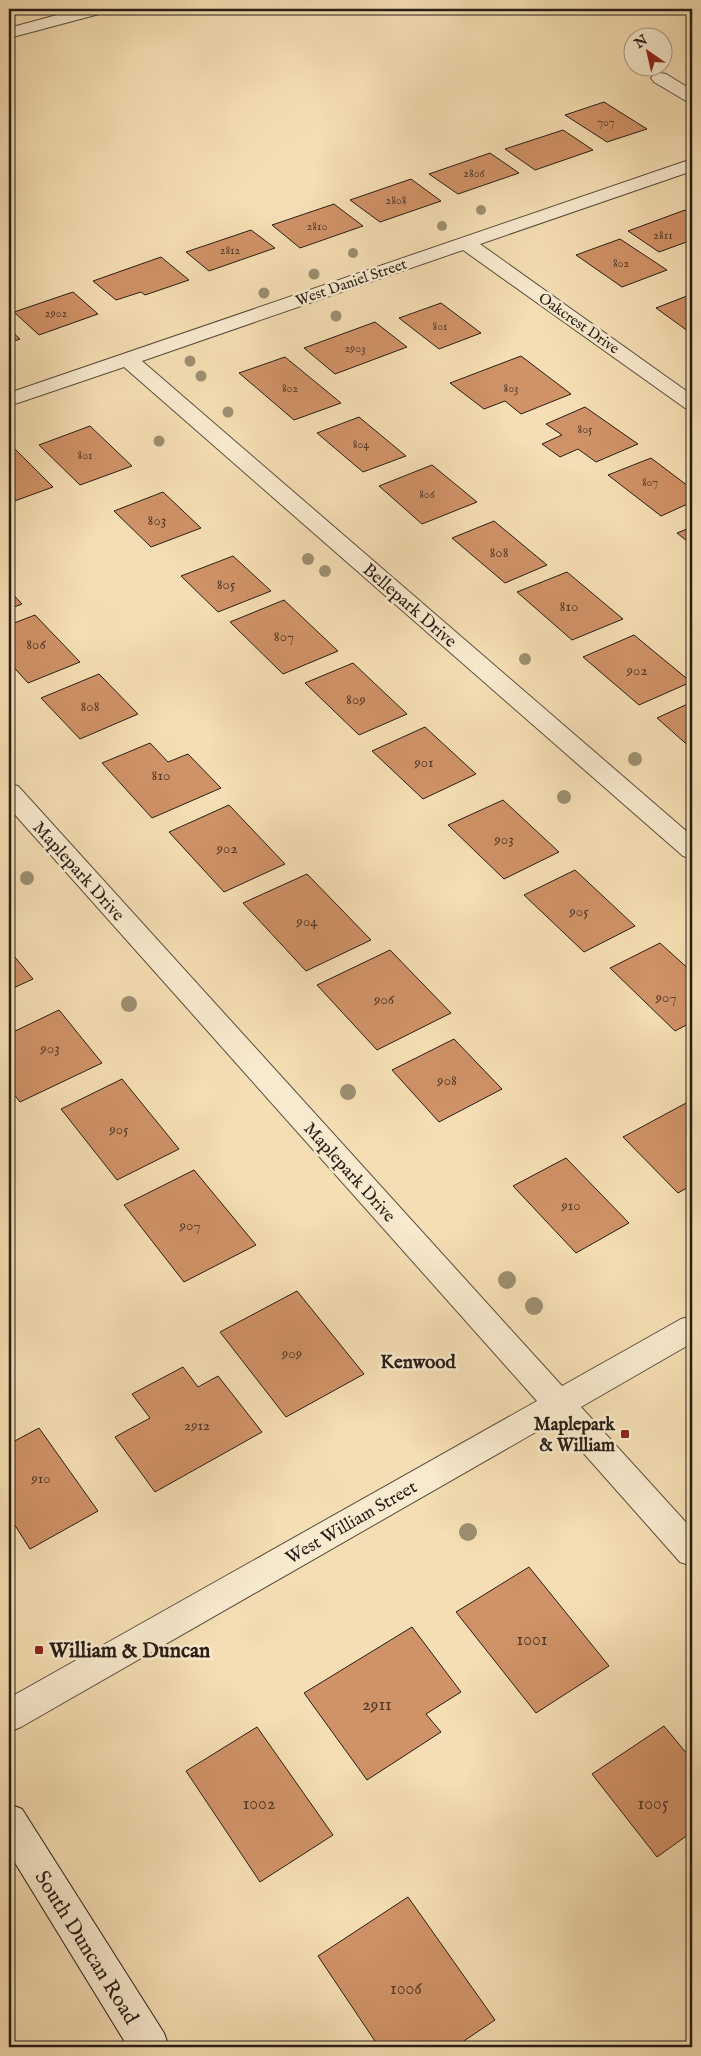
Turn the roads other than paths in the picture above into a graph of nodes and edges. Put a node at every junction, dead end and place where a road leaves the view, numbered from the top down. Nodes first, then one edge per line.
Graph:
1 (97, 9) edge
2 (9, 34) edge
3 (660, 78) dead end
4 (692, 97) edge
5 (692, 165) edge
6 (465, 243) junction
7 (127, 359) junction
8 (9, 400) edge
9 (692, 404) edge
10 (9, 792) edge
11 (692, 850) edge
12 (692, 1328) edge
13 (560, 1404) junction
14 (692, 1552) edge
15 (9, 1716) edge
16 (9, 1821) edge
17 (150, 2047) edge

1 - 2 street
3 - 4 street
5 - 6 street, West Daniel Street
6 - 7 street, West Daniel Street
6 - 9 street, Oakcrest Drive
7 - 8 street, West Daniel Street
7 - 11 street, Bellepark Drive
10 - 13 street, Maplepark Drive
12 - 13 street, West William Street
13 - 14 street, Maplepark Drive
13 - 15 street, West William Street
16 - 17 street, South Duncan Road

